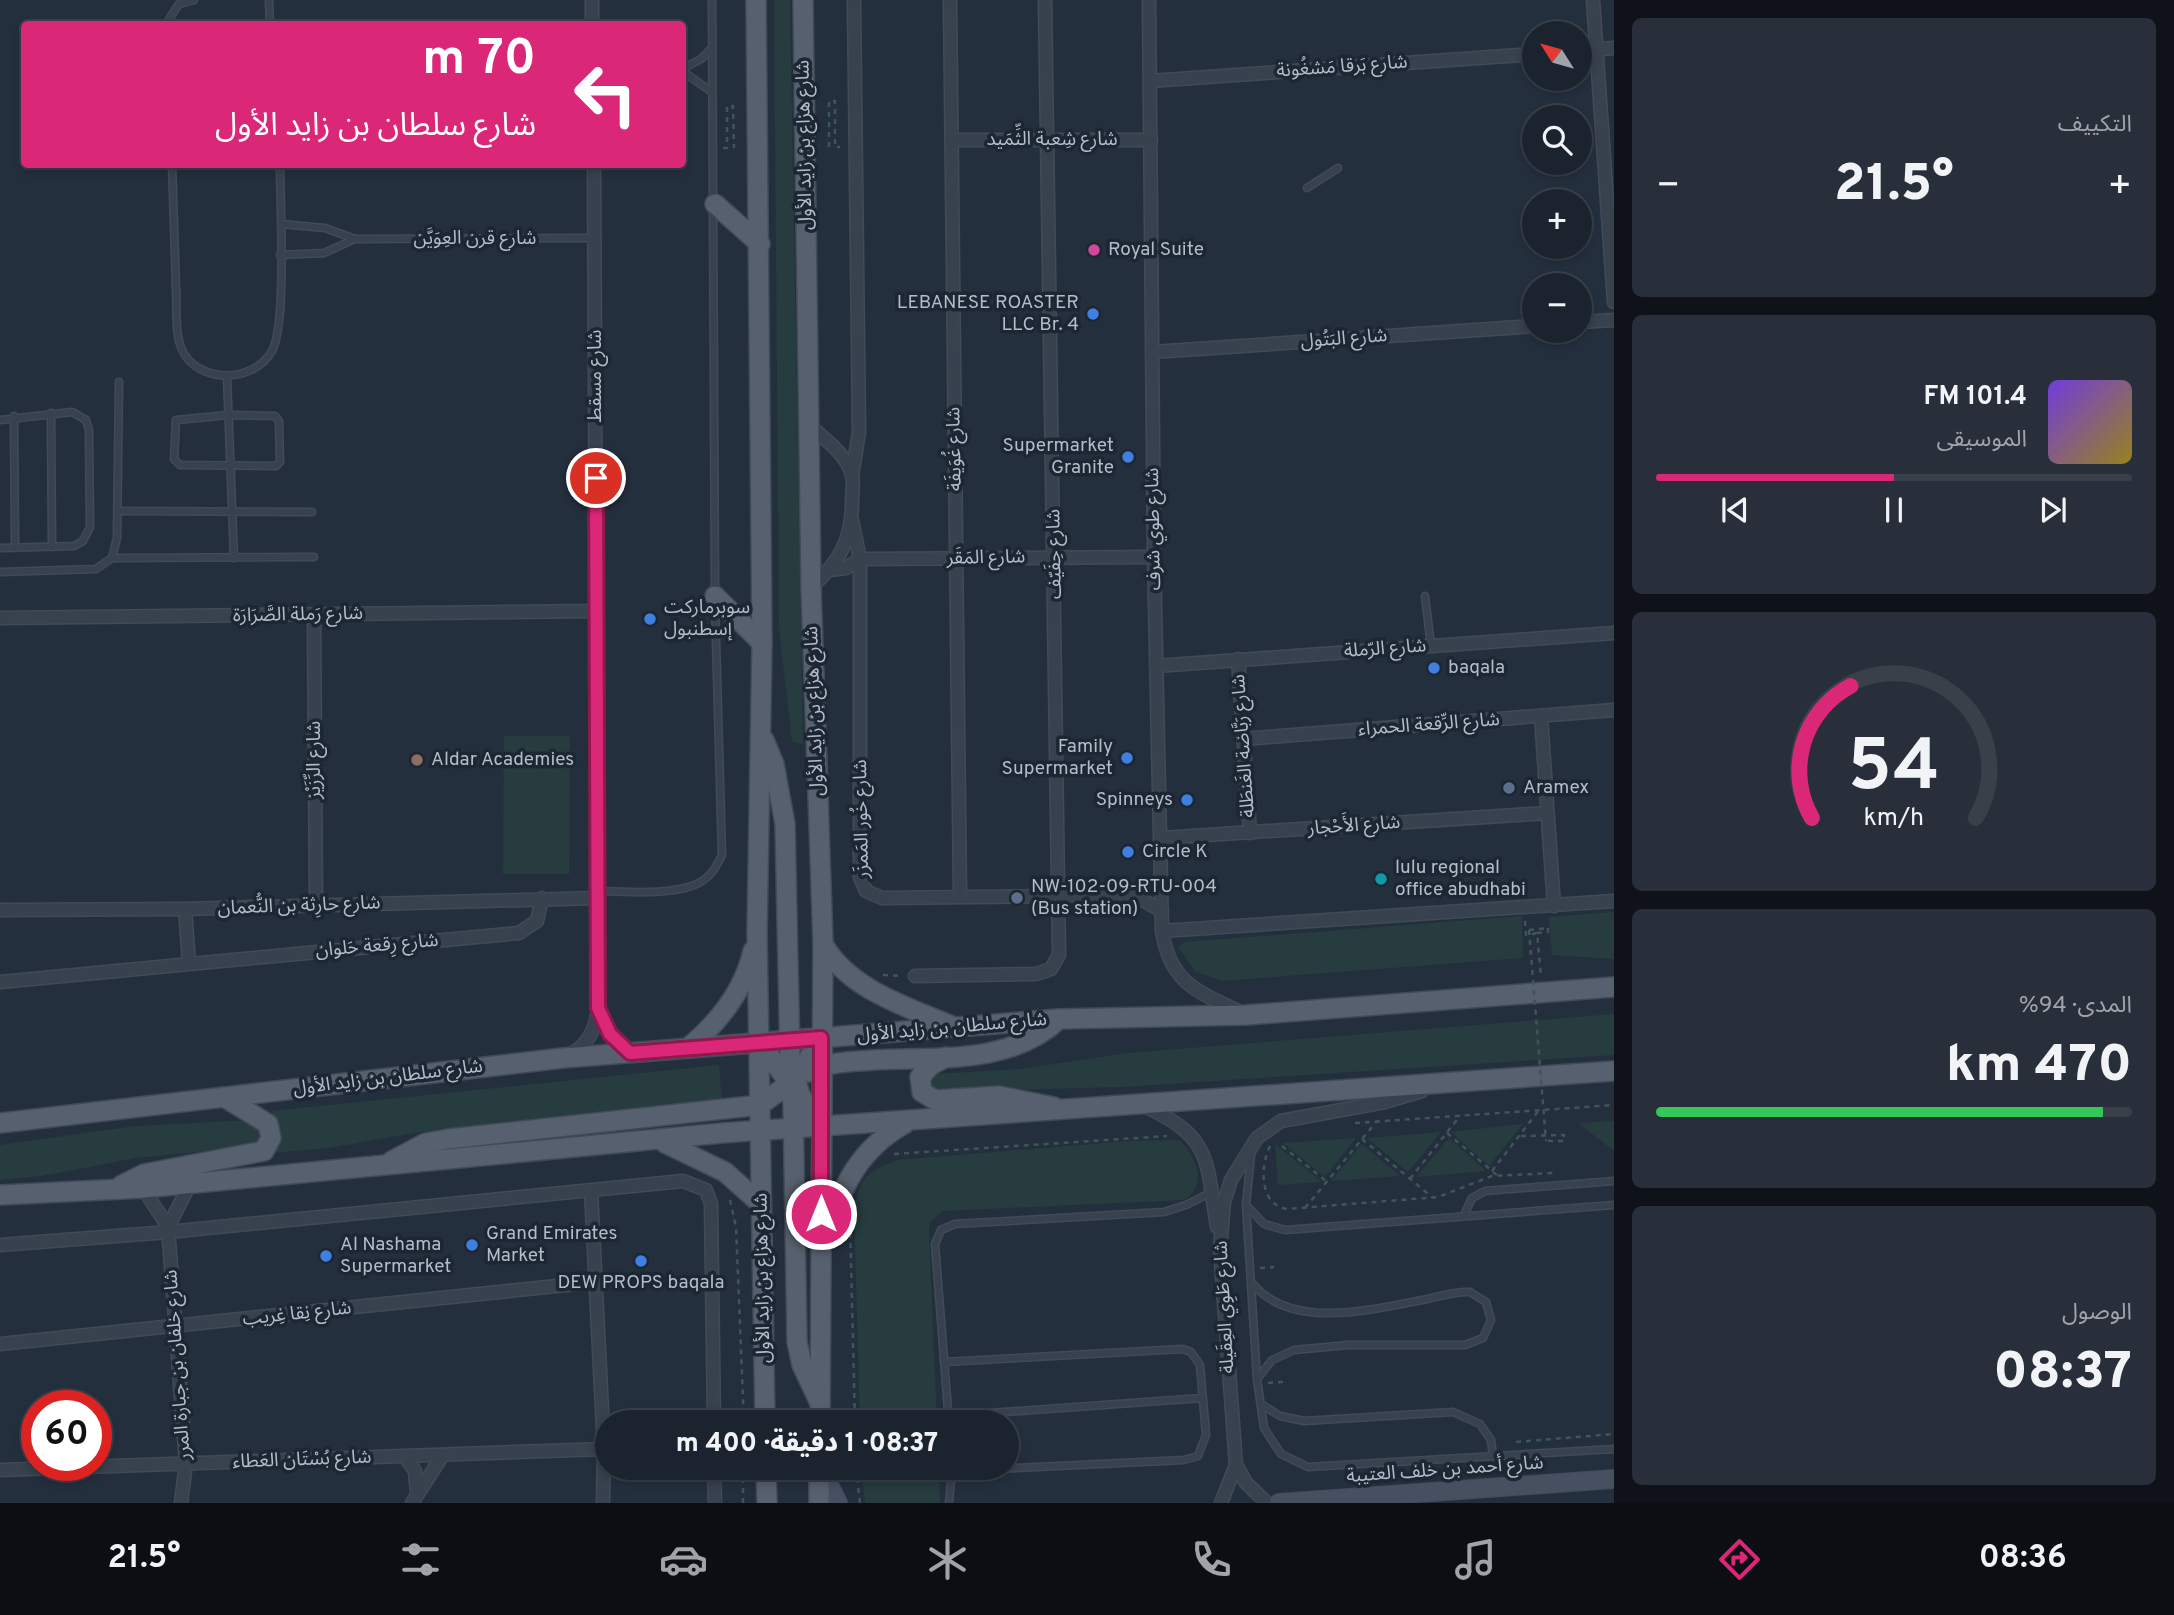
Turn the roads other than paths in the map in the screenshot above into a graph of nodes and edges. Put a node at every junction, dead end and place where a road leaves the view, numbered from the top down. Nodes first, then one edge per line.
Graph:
1 (194, 0) edge
2 (269, 0) edge
3 (592, 0) edge
4 (712, 0) edge
5 (756, 0) edge
6 (803, 0) edge
7 (854, 0) edge
8 (950, 0) edge
9 (1045, 0) edge
10 (1149, 0) edge
11 (1593, 0) edge
12 (168, 21) edge
13 (270, 21) edge
14 (592, 21) edge
15 (712, 48) junction
16 (1614, 48) edge
17 (1592, 50) edge
18 (1597, 50) junction
19 (1522, 55) edge
20 (686, 68) edge
21 (686, 73) edge
22 (1150, 81) junction
23 (712, 93) junction
24 (1047, 140) junction
25 (1151, 140) junction
26 (953, 141) junction
27 (172, 168) edge
28 (280, 168) edge
29 (594, 168) edge
30 (1338, 168) dead end
31 (1307, 188) dead end
32 (715, 204) junction
33 (281, 224) junction
34 (595, 238) junction
35 (355, 239) junction
36 (760, 244) junction
37 (281, 255) junction
38 (1614, 302) edge
39 (1614, 320) edge
40 (1592, 322) edge
41 (1522, 327) edge
42 (1153, 352) junction
43 (227, 376) junction
44 (120, 382) dead end
45 (51, 413) junction
46 (228, 415) junction
47 (14, 416) junction
48 (0, 420) edge
49 (810, 426) junction
50 (231, 467) junction
51 (852, 476) junction
52 (118, 510) junction
53 (312, 512) dead end
54 (232, 513) junction
55 (852, 520) junction
56 (52, 547) junction
57 (0, 548) edge
58 (15, 548) junction
59 (314, 557) dead end
60 (1154, 557) junction
61 (112, 558) junction
62 (234, 558) junction
63 (956, 558) junction
64 (1055, 558) junction
65 (860, 559) junction
66 (830, 570) junction
67 (0, 572) edge
68 (811, 588) junction
69 (715, 596) junction
70 (1425, 596) dead end
71 (596, 611) junction
72 (314, 615) junction
73 (0, 618) edge
74 (1614, 633) edge
75 (762, 643) junction
76 (1431, 646) junction
77 (1238, 659) junction
78 (1156, 666) junction
79 (1614, 710) edge
80 (1541, 716) junction
81 (761, 736) junction
82 (1243, 739) junction
83 (1547, 813) junction
84 (1250, 832) junction
85 (1161, 838) junction
86 (1161, 880) junction
87 (598, 895) junction
88 (1134, 895) junction
89 (1059, 896) junction
90 (961, 897) junction
91 (542, 898) junction
92 (1614, 901) edge
93 (316, 905) junction
94 (1554, 906) junction
95 (185, 909) junction
96 (0, 910) edge
97 (1162, 911) junction
98 (1163, 931) junction
99 (758, 933) junction
100 (823, 944) junction
101 (188, 963) junction
102 (915, 976) road end
103 (0, 982) edge
104 (1614, 988) edge
105 (598, 1008) junction
106 (1246, 1015) junction
107 (1059, 1019) junction
108 (955, 1028) junction
109 (821, 1038) junction
110 (789, 1041) junction
111 (760, 1043) junction
112 (688, 1048) junction
113 (630, 1053) junction
114 (950, 1056) junction
115 (563, 1058) junction
116 (821, 1065) junction
117 (1614, 1071) edge
118 (1437, 1082) junction
119 (792, 1084) junction
120 (224, 1097) junction
121 (760, 1105) junction
122 (1144, 1105) junction
123 (1067, 1111) junction
124 (908, 1121) junction
125 (0, 1124) edge
126 (821, 1127) junction
127 (794, 1129) junction
128 (761, 1131) junction
129 (1256, 1140) junction
130 (661, 1141) junction
131 (386, 1165) junction
132 (1614, 1181) edge
133 (190, 1184) junction
134 (143, 1188) junction
135 (115, 1190) junction
136 (591, 1191) junction
137 (1212, 1192) junction
138 (0, 1195) edge
139 (761, 1203) junction
140 (1246, 1205) junction
141 (1614, 1205) edge
142 (1464, 1215) junction
143 (168, 1229) junction
144 (0, 1245) edge
145 (1220, 1248) junction
146 (822, 1258) junction
147 (594, 1282) junction
148 (1253, 1284) junction
149 (175, 1327) junction
150 (0, 1344) edge
151 (944, 1362) junction
152 (1257, 1379) junction
153 (1202, 1398) junction
154 (1261, 1404) junction
155 (602, 1410) edge
156 (714, 1410) edge
157 (765, 1410) edge
158 (819, 1410) edge
159 (820, 1410) edge
160 (948, 1410) edge
161 (1019, 1413) edge
162 (595, 1448) edge
163 (1614, 1449) edge
164 (443, 1455) junction
165 (1493, 1456) junction
166 (405, 1457) junction
167 (186, 1463) junction
168 (1236, 1465) junction
169 (1019, 1467) edge
170 (0, 1470) edge
171 (1614, 1479) edge
172 (603, 1480) edge
173 (714, 1480) edge
174 (766, 1480) edge
175 (820, 1480) edge
176 (826, 1480) edge
177 (951, 1480) edge
178 (1453, 1496) edge
179 (414, 1500) edge
180 (181, 1503) edge
181 (603, 1503) edge
182 (715, 1503) edge
183 (767, 1503) edge
184 (819, 1503) edge
185 (838, 1503) edge
186 (949, 1503) edge
187 (1221, 1503) edge
188 (1267, 1503) edge
189 (1279, 1503) edge

1 - 12 lane
2 - 13 lane
3 - 14 street
4 - 15 lane
5 - 36 main road, شارع هزاع بن زايد الأول
6 - 49 main road, شارع هزاع بن زايد الأول
7 - 51 street
8 - 26 street, شارع غُوَيفَة
9 - 24 street, شارع حِفَيّف
10 - 22 street, شارع طوي شرف
11 - 18 street
15 - 20 lane
15 - 23 lane
16 - 18 street
17 - 18 street
18 - 38 street
19 - 22 street, شارع بَرقا مَشغُونة
21 - 23 lane
22 - 25 street, شارع طوي شرف
23 - 32 lane
24 - 25 street, شارع شِعبة الثِّمَيد
24 - 26 street, شارع شِعبة الثِّمَيد
24 - 64 street, شارع حِفَيّف
25 - 42 street, شارع طوي شرف
26 - 63 street, شارع غُوَيفَة
27 - 43 lane
28 - 33 lane
29 - 34 street, شارع مسقط
30 - 31 lane
32 - 36 main road
32 - 69 lane
33 - 35 lane, شارع قرن العِوَيَّن
33 - 37 lane
34 - 35 lane, شارع قرن العِوَيَّن
34 - 71 street, شارع مسقط
35 - 37 lane, شارع قرن العِوَيَّن
36 - 75 main road, شارع هزاع بن زايد الأول
37 - 43 lane
39 - 40 street
41 - 42 street, شارع البَتُول
42 - 60 street, شارع طوي شرف
43 - 46 lane
44 - 52 lane
45 - 47 lane
45 - 56 lane
45 - 56 lane
46 - 50 lane
46 - 50 lane
46 - 50 lane
47 - 48 lane
47 - 58 lane
49 - 51 street
49 - 68 main road, شارع هزاع بن زايد الأول
50 - 54 lane
51 - 55 street
52 - 54 lane
52 - 61 lane
53 - 54 lane
54 - 62 lane
55 - 65 street, شارع خُور المَمزَر
55 - 66 street
56 - 58 lane
57 - 58 lane
59 - 62 lane
60 - 64 street, شارع المَقَر
60 - 78 street, شارع طوي شرف
61 - 62 lane
61 - 67 lane
63 - 64 street, شارع المَقَر
63 - 65 street, شارع المَقَر
63 - 90 street, شارع غُوَيفَة
64 - 89 street, شارع حِفَيّف
65 - 66 street, شارع المَقَر
65 - 90 street, شارع خُور المَمزَر
66 - 68 street
68 - 100 main road, شارع هزاع بن زايد الأول
69 - 75 main road
69 - 87 lane
70 - 76 lane
71 - 72 street, شارع رَملة الصَّرَارَة
71 - 87 street, شارع مسقط
72 - 73 street, شارع رَملة الصَّرَارَة
72 - 93 street, شارع الرِّزَيْز
74 - 76 street, شارع الرّملة
75 - 81 main road, شارع هزاع بن زايد الأول
76 - 77 street, شارع الرّملة
77 - 78 street, شارع الرّملة
77 - 82 street, شارع رَبَّاضة الغَنطَلة
78 - 85 street, شارع طوي شرف
79 - 80 street, شارع الرِّقعة الحمراء
80 - 82 street, شارع الرِّقعة الحمراء
80 - 83 street
81 - 99 main road, شارع هزاع بن زايد الأول
81 - 110 main road
82 - 84 street, شارع رَبَّاضة الغَنطَلة
83 - 84 street, شارع الأَحْجار
83 - 94 street
84 - 85 street, شارع الأَحْجار
85 - 86 street, شارع طوي شرف
86 - 88 street, شارع خُور المَمزَر
86 - 97 street, شارع طوي شرف
87 - 91 street, شارع حارِثة بن النُّعمان
87 - 105 street, شارع مسقط
88 - 89 street, شارع خُور المَمزَر
88 - 97 street
89 - 90 street, شارع خُور المَمزَر
89 - 102 street, شارع حِفَيّف
91 - 93 street, شارع حارِثة بن النُّعمان
91 - 101 street, شارع رِقعة حَلوان
92 - 94 street
93 - 95 street, شارع حارِثة بن النُّعمان
94 - 98 street
95 - 96 street, شارع حارِثة بن النُّعمان
95 - 101 street
97 - 98 street, شارع طوي شرف
98 - 106 street, شارع طوي شرف
99 - 111 main road, شارع هزاع بن زايد الأول
99 - 112 main road
100 - 108 main road
100 - 109 main road, شارع هزاع بن زايد الأول
101 - 103 street, شارع رِقعة حَلوان
104 - 106 main road, شارع سلطان بن زايد الأول
105 - 113 street, شارع مسقط
105 - 115 street, شارع مسقط
106 - 107 main road, شارع سلطان بن زايد الأول
107 - 108 main road, شارع سلطان بن زايد الأول
107 - 114 main road
108 - 109 main road, شارع سلطان بن زايد الأول
109 - 110 main road, شارع سلطان بن زايد الأول
109 - 116 main road, شارع هزاع بن زايد الأول
109 - 119 main road
110 - 111 main road, شارع سلطان بن زايد الأول
110 - 119 main road
111 - 112 main road, شارع سلطان بن زايد الأول
111 - 119 main road
111 - 121 main road, شارع هزاع بن زايد الأول
112 - 113 main road, شارع سلطان بن زايد الأول
113 - 115 main road, شارع سلطان بن زايد الأول
114 - 116 main road
114 - 123 main road
115 - 120 main road, شارع سلطان بن زايد الأول
116 - 119 main road
116 - 126 main road, شارع هزاع بن زايد الأول
117 - 118 main road
118 - 122 main road
118 - 129 street, شارع طَوِي العِقَيلة
119 - 121 main road
119 - 126 main road
119 - 127 main road
119 - 128 main road
120 - 125 main road, شارع سلطان بن زايد الأول
120 - 135 main road
121 - 128 main road, شارع هزاع بن زايد الأول
121 - 131 main road
122 - 123 main road
122 - 137 street
123 - 124 main road
124 - 126 main road
124 - 146 main road
126 - 127 main road
126 - 146 main road, شارع هزاع بن زايد الأول
127 - 128 main road
127 - 158 main road
128 - 130 main road
128 - 139 main road, شارع هزاع بن زايد الأول
129 - 140 lane
129 - 145 street, شارع طَوِي العِقَيلة
130 - 131 main road
130 - 139 main road
131 - 133 main road
132 - 142 lane
133 - 134 main road
133 - 143 street
134 - 135 main road
134 - 143 street, شارع خلفان بن جبارة المرر
135 - 138 main road
136 - 143 street
136 - 147 street
136 - 156 street
137 - 145 street
137 - 151 lane
139 - 157 main road, شارع هزاع بن زايد الأول
140 - 142 lane
140 - 148 lane
141 - 142 lane
143 - 144 street
143 - 149 street, شارع خلفان بن جبارة المرر
145 - 168 street, شارع طَوِي العِقَيلة
146 - 159 main road, شارع هزاع بن زايد الأول
147 - 149 street, شارع نِقا غِريب
147 - 155 street
148 - 152 lane
148 - 152 lane
149 - 150 street, شارع نِقا غِريب
149 - 167 street, شارع خلفان بن جبارة المرر
151 - 153 lane
151 - 160 lane
152 - 154 lane
153 - 161 lane
153 - 169 lane
154 - 165 lane
154 - 165 lane
162 - 164 street, شارع بُسْتَان العَطاء
163 - 165 lane
164 - 166 street, شارع بُسْتَان العَطاء
164 - 179 street
166 - 167 street, شارع بُسْتَان العَطاء
166 - 179 street
167 - 170 street, شارع بُسْتَان العَطاء
167 - 180 street, شارع خلفان بن جبارة المرر
168 - 187 street, شارع طَوِي العِقَيلة
168 - 188 street, شارع طَوِي العِقَيلة
171 - 178 street, شارع أحمد بن خلف العتيبة
172 - 181 street
173 - 182 street
174 - 183 main road
175 - 184 main road
176 - 185 street
177 - 186 lane
178 - 189 street, شارع أحمد بن خلف العتيبة

